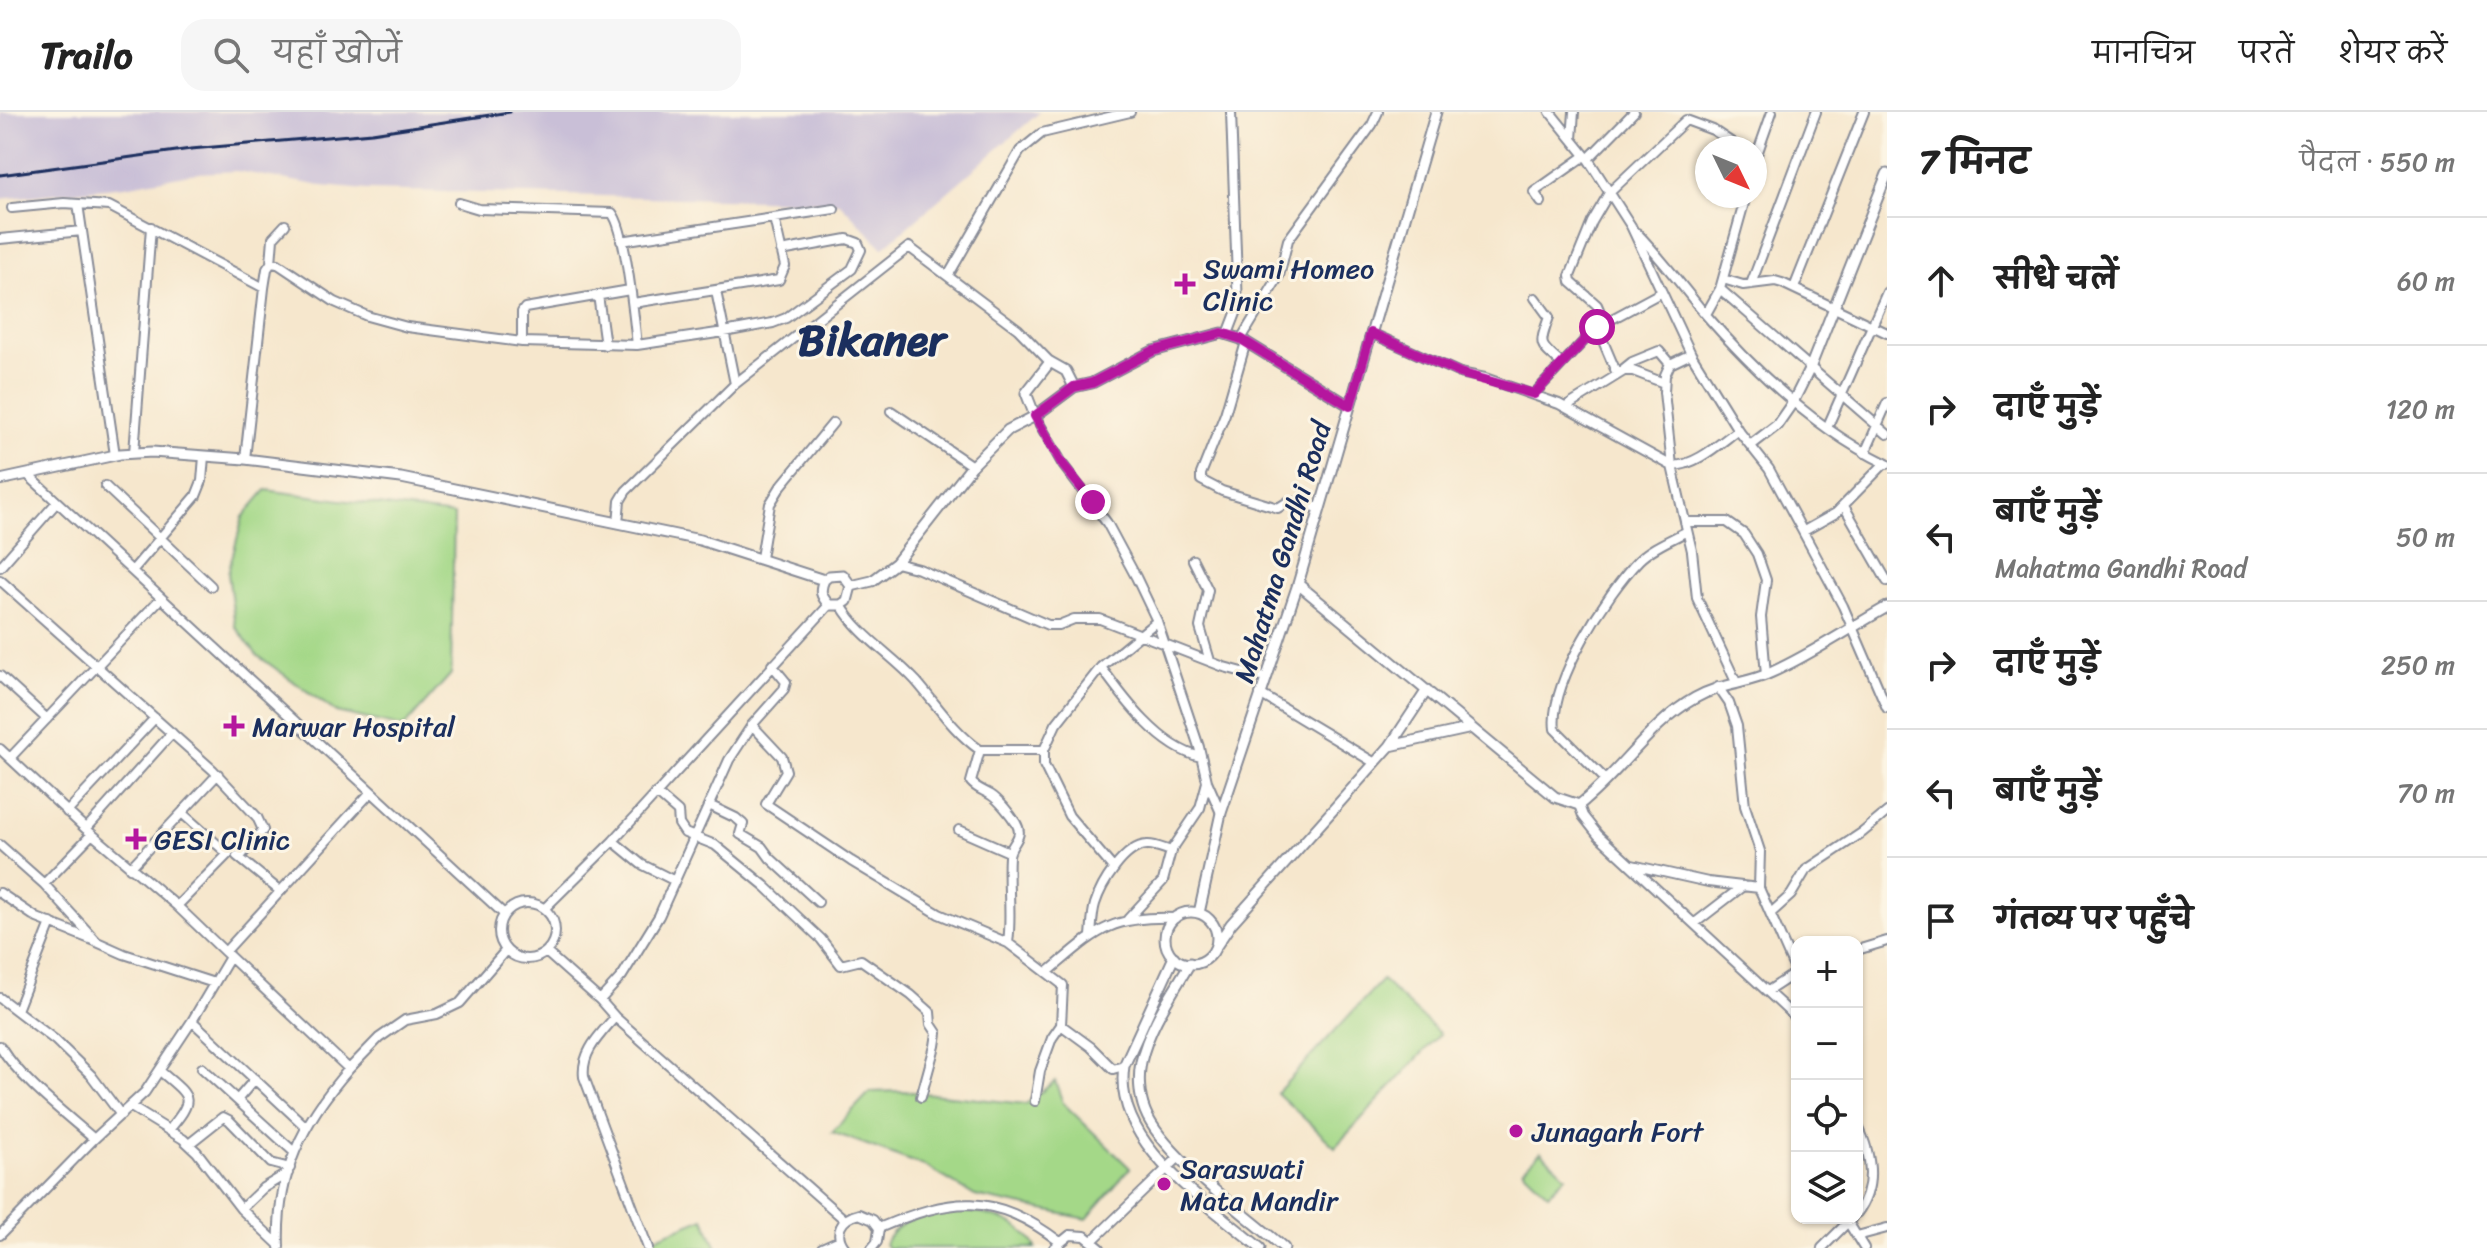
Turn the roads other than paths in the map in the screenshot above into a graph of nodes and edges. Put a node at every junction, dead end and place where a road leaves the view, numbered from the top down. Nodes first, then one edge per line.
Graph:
1 (1130, 112) edge
2 (1231, 112) edge
3 (1378, 112) edge
4 (1436, 112) edge
5 (1550, 112) edge
6 (1574, 112) edge
7 (1634, 112) edge
8 (1772, 112) edge
9 (1816, 112) edge
10 (1864, 112) edge
11 (1722, 136) edge
12 (1763, 136) edge
13 (1572, 139) junction
14 (1587, 157) junction
15 (1887, 174) edge
16 (1609, 193) junction
17 (1541, 202) dead end
18 (459, 203) dead end
19 (78, 204) junction
20 (12, 208) dead end
21 (1743, 208) edge
22 (834, 209) dead end
23 (774, 218) junction
24 (285, 225) dead end
25 (1631, 226) junction
26 (151, 227) junction
27 (82, 231) junction
28 (0, 239) edge
29 (621, 241) junction
30 (781, 251) junction
31 (271, 263) junction
32 (948, 276) junction
33 (1723, 279) junction
34 (1751, 284) junction
35 (264, 288) junction
36 (1794, 288) junction
37 (1720, 289) junction
38 (630, 290) junction
39 (716, 291) junction
40 (1662, 292) junction
41 (1887, 292) edge
42 (598, 295) junction
43 (1535, 298) dead end
44 (633, 303) junction
45 (1833, 308) junction
46 (1706, 314) junction
47 (1601, 324) junction
48 (1873, 326) junction
49 (724, 332) junction
50 (1371, 333) junction
51 (1887, 333) edge
52 (1228, 334) junction
53 (1244, 340) junction
54 (522, 342) junction
55 (605, 345) junction
56 (637, 345) junction
57 (1691, 354) junction
58 (1050, 362) junction
59 (1562, 364) junction
60 (1670, 364) junction
61 (1810, 368) junction
62 (1617, 374) junction
63 (1664, 383) junction
64 (735, 384) junction
65 (1074, 387) junction
66 (1534, 394) junction
67 (1843, 397) junction
68 (1793, 402) junction
69 (1887, 403) edge
70 (1350, 406) junction
71 (1566, 407) junction
72 (891, 411) dead end
73 (1035, 416) junction
74 (833, 423) dead end
75 (1877, 427) junction
76 (1827, 428) junction
77 (1738, 430) junction
78 (1887, 434) edge
79 (1751, 445) junction
80 (134, 453) junction
81 (1865, 453) junction
82 (115, 455) junction
83 (204, 456) junction
84 (245, 459) junction
85 (1886, 464) edge
86 (972, 466) junction
87 (1672, 466) junction
88 (28, 475) junction
89 (0, 480) edge
90 (105, 486) dead end
91 (57, 502) junction
92 (1844, 506) junction
93 (1320, 508) junction
94 (618, 523) junction
95 (1686, 527) junction
96 (1804, 531) junction
97 (161, 538) junction
98 (761, 558) junction
99 (1193, 560) dead end
100 (896, 563) junction
101 (0, 567) edge
102 (132, 571) junction
103 (0, 580) edge
104 (824, 580) junction
105 (1887, 581) edge
106 (1298, 584) junction
107 (211, 586) dead end
108 (851, 586) junction
109 (161, 598) junction
110 (829, 605) junction
111 (841, 605) junction
112 (1887, 607) edge
113 (1157, 621) junction
114 (1852, 627) junction
115 (1141, 636) junction
116 (1163, 645) junction
117 (1210, 661) junction
118 (772, 665) junction
119 (1101, 667) junction
120 (97, 668) junction
121 (1766, 675) junction
122 (0, 676) edge
123 (1265, 678) junction
124 (1736, 682) junction
125 (1718, 687) junction
126 (1883, 689) edge
127 (1427, 690) junction
128 (1260, 694) junction
129 (1887, 708) edge
130 (155, 718) junction
131 (47, 719) junction
132 (752, 725) junction
133 (1472, 728) junction
134 (172, 733) junction
135 (1390, 746) junction
136 (0, 749) edge
137 (980, 750) junction
138 (1044, 750) junction
139 (1201, 757) junction
140 (10, 758) junction
141 (1375, 763) junction
142 (218, 774) junction
143 (1606, 780) junction
144 (1207, 781) junction
145 (371, 792) junction
146 (656, 793) junction
147 (709, 805) junction
148 (1579, 805) junction
149 (67, 812) junction
150 (1887, 812) edge
151 (1221, 813) junction
152 (183, 814) junction
153 (959, 830) dead end
154 (89, 831) junction
155 (696, 835) junction
156 (613, 841) junction
157 (0, 845) edge
158 (1171, 851) junction
159 (1009, 852) junction
160 (228, 854) junction
161 (240, 857) junction
162 (1631, 865) junction
163 (130, 868) junction
164 (1114, 869) junction
165 (673, 880) junction
166 (44, 884) junction
167 (1744, 886) junction
168 (1759, 888) junction
169 (280, 891) junction
170 (0, 893) edge
171 (818, 902) dead end
172 (177, 906) junction
173 (544, 909) junction
174 (1199, 913) junction
175 (1771, 913) junction
176 (504, 914) junction
177 (1175, 918) junction
178 (1128, 919) junction
179 (51, 923) junction
180 (1695, 923) junction
181 (1091, 936) junction
182 (97, 942) junction
183 (1008, 943) junction
184 (1886, 944) edge
185 (1215, 948) junction
186 (1863, 949) edge
187 (506, 950) junction
188 (546, 952) junction
189 (228, 955) junction
190 (1174, 957) junction
191 (1791, 958) edge
192 (1190, 963) junction
193 (1048, 972) junction
194 (1791, 976) edge
195 (214, 983) junction
196 (1768, 991) junction
197 (0, 998) edge
198 (600, 1000) junction
199 (17, 1010) junction
200 (1791, 1013) edge
201 (615, 1017) junction
202 (192, 1021) junction
203 (1061, 1025) junction
204 (0, 1046) edge
205 (1124, 1066) junction
206 (202, 1068) dead end
207 (349, 1069) junction
208 (160, 1071) junction
209 (255, 1079) junction
210 (921, 1097) dead end
211 (237, 1100) junction
212 (1035, 1101) dead end
213 (131, 1107) junction
214 (121, 1115) junction
215 (305, 1126) junction
216 (169, 1130) junction
217 (1863, 1137) edge
218 (94, 1139) junction
219 (189, 1144) junction
220 (294, 1152) junction
221 (1179, 1157) junction
222 (1166, 1167) junction
223 (289, 1171) junction
224 (1863, 1203) edge
225 (241, 1209) junction
226 (845, 1220) junction
227 (1846, 1224) edge
228 (1852, 1224) edge
229 (879, 1228) junction
230 (1887, 1228) edge
231 (0, 1235) edge
232 (1857, 1236) junction
233 (1093, 1240) junction
234 (842, 1244) edge
235 (1057, 1245) edge
236 (279, 1247) edge
237 (648, 1248) edge
238 (822, 1248) edge
239 (872, 1248) edge
240 (1100, 1248) edge
241 (1260, 1248) edge
242 (1284, 1248) edge
243 (1822, 1248) edge
244 (1864, 1248) edge

1 - 32 street
2 - 52 street
3 - 53 street
4 - 50 street, Mahatma Gandhi Road
5 - 13 street
6 - 13 street
7 - 14 street
8 - 12 street
9 - 34 street
10 - 36 street
11 - 16 street
13 - 14 street
14 - 16 street
14 - 17 street
15 - 45 street
16 - 25 street
16 - 47 street
18 - 29 street
19 - 20 street
19 - 26 street
19 - 27 street
21 - 33 street
22 - 23 street
23 - 29 street
23 - 30 street
24 - 31 street
25 - 40 street
25 - 46 street
26 - 35 street
26 - 80 street
27 - 28 street
27 - 82 street
29 - 38 street
30 - 39 street
30 - 49 street
31 - 35 street
31 - 54 street
32 - 58 street
32 - 64 street
33 - 34 street
33 - 37 street
34 - 36 street
35 - 84 street
36 - 45 street
37 - 46 street
37 - 61 street
38 - 42 street
38 - 44 street
39 - 44 street
39 - 49 street
40 - 47 street
40 - 57 street
41 - 48 street
42 - 54 street
42 - 55 street
43 - 59 street
44 - 56 street
45 - 48 street
45 - 61 street
46 - 68 street
47 - 59 street
47 - 62 street
48 - 51 street
48 - 67 street
49 - 56 street
49 - 64 street
50 - 66 street
50 - 70 street, Mahatma Gandhi Road
52 - 53 street
52 - 65 street
53 - 70 street
53 - 93 street
54 - 55 street
55 - 56 street
57 - 60 street
57 - 77 street
58 - 65 street
58 - 73 street
59 - 66 street
60 - 62 street
60 - 63 street
61 - 67 street
61 - 68 street
62 - 63 street
62 - 71 street
63 - 87 street
64 - 94 street
65 - 73 street
66 - 71 street
67 - 75 street
67 - 76 street
68 - 76 street
68 - 79 street
69 - 75 street
70 - 93 street, Mahatma Gandhi Road
71 - 87 street
72 - 86 street
73 - 86 street
73 - 113 street
74 - 98 street
75 - 78 street
75 - 81 street
76 - 81 street
77 - 79 street
77 - 87 street
79 - 96 street
80 - 82 street
80 - 83 street
81 - 85 street
82 - 88 street
83 - 84 street
83 - 97 street
84 - 94 street
85 - 92 street
86 - 100 street
87 - 95 street
88 - 89 street
88 - 91 street
90 - 97 street
91 - 101 street
91 - 102 street
92 - 96 street
92 - 105 street
93 - 106 street, Mahatma Gandhi Road
94 - 98 street
95 - 121 street
95 - 124 street
95 - 143 street
96 - 114 street
97 - 102 street
97 - 107 street
98 - 104 street
99 - 117 street
100 - 108 street
100 - 115 street
102 - 109 street
103 - 120 street
104 - 108 street
104 - 110 street
106 - 123 street, Mahatma Gandhi Road
106 - 127 street
108 - 111 street
109 - 120 street
109 - 145 street
110 - 111 street
110 - 118 street
111 - 137 street
112 - 114 street
113 - 115 street
113 - 116 street
114 - 121 street
114 - 126 street
115 - 116 street
115 - 119 street
116 - 117 street
116 - 139 street
117 - 123 street
118 - 132 street
118 - 146 street
119 - 138 street
119 - 139 street
120 - 130 street
120 - 131 street
121 - 124 street
122 - 131 street
123 - 128 street, Mahatma Gandhi Road
124 - 125 street
125 - 143 street
125 - 168 street
126 - 129 street
127 - 133 street
127 - 135 street
128 - 141 street
128 - 151 street, Mahatma Gandhi Road
130 - 134 street
130 - 149 street
131 - 140 street
132 - 147 street
132 - 183 street
133 - 135 street
133 - 148 street
134 - 142 street
134 - 154 street
135 - 141 street
136 - 140 street
137 - 138 street
137 - 159 street
138 - 164 street
139 - 144 street
140 - 149 street
141 - 185 street
142 - 152 street
142 - 161 street
143 - 148 street
144 - 151 street
144 - 158 street
145 - 169 street
145 - 176 street
146 - 155 street
146 - 156 street
147 - 155 street
147 - 171 street
148 - 162 street
149 - 154 street
150 - 175 street
151 - 174 street, Mahatma Gandhi Road
152 - 160 street
152 - 163 street
153 - 159 street
154 - 163 street
154 - 166 street
155 - 165 street
155 - 210 street
156 - 165 street
156 - 173 street
157 - 166 street
158 - 164 street
158 - 178 street
159 - 183 street
160 - 161 street
160 - 172 street
161 - 169 street
162 - 167 street
162 - 180 street
163 - 172 street
164 - 181 street
165 - 198 street
166 - 182 street
167 - 168 street
167 - 180 street
168 - 175 street
169 - 189 street
170 - 179 street
172 - 189 street
173 - 176 street
173 - 188 street
174 - 177 street
174 - 185 street
175 - 191 street
176 - 187 street
177 - 178 street
177 - 190 street
178 - 181 street
179 - 182 street
179 - 199 street
180 - 196 street
181 - 193 street
182 - 195 street
183 - 193 street
184 - 186 street
185 - 192 street
187 - 188 street
187 - 207 street
188 - 198 street
189 - 195 street
189 - 207 street
190 - 192 street
190 - 205 street
192 - 221 street
193 - 203 street
194 - 196 street
195 - 202 street
196 - 200 street
197 - 199 street
198 - 201 street
199 - 214 street
201 - 226 street
201 - 237 street
202 - 208 street
202 - 209 street
203 - 205 street
203 - 212 street
204 - 218 street
205 - 222 street
206 - 211 street
207 - 215 street
208 - 213 street
208 - 216 street
209 - 211 street
209 - 215 street
211 - 220 street
213 - 214 street
213 - 216 street
214 - 218 street
215 - 220 street
216 - 219 street
217 - 224 street
218 - 231 street
219 - 223 street
219 - 225 street
220 - 223 street
221 - 222 street
221 - 242 street
222 - 233 street
222 - 241 street
223 - 225 street
223 - 236 street
225 - 236 street
226 - 229 street
226 - 234 street
227 - 243 street
228 - 232 street
229 - 235 street
229 - 239 street
230 - 232 street
232 - 244 street
233 - 235 street
233 - 240 street
234 - 238 street

